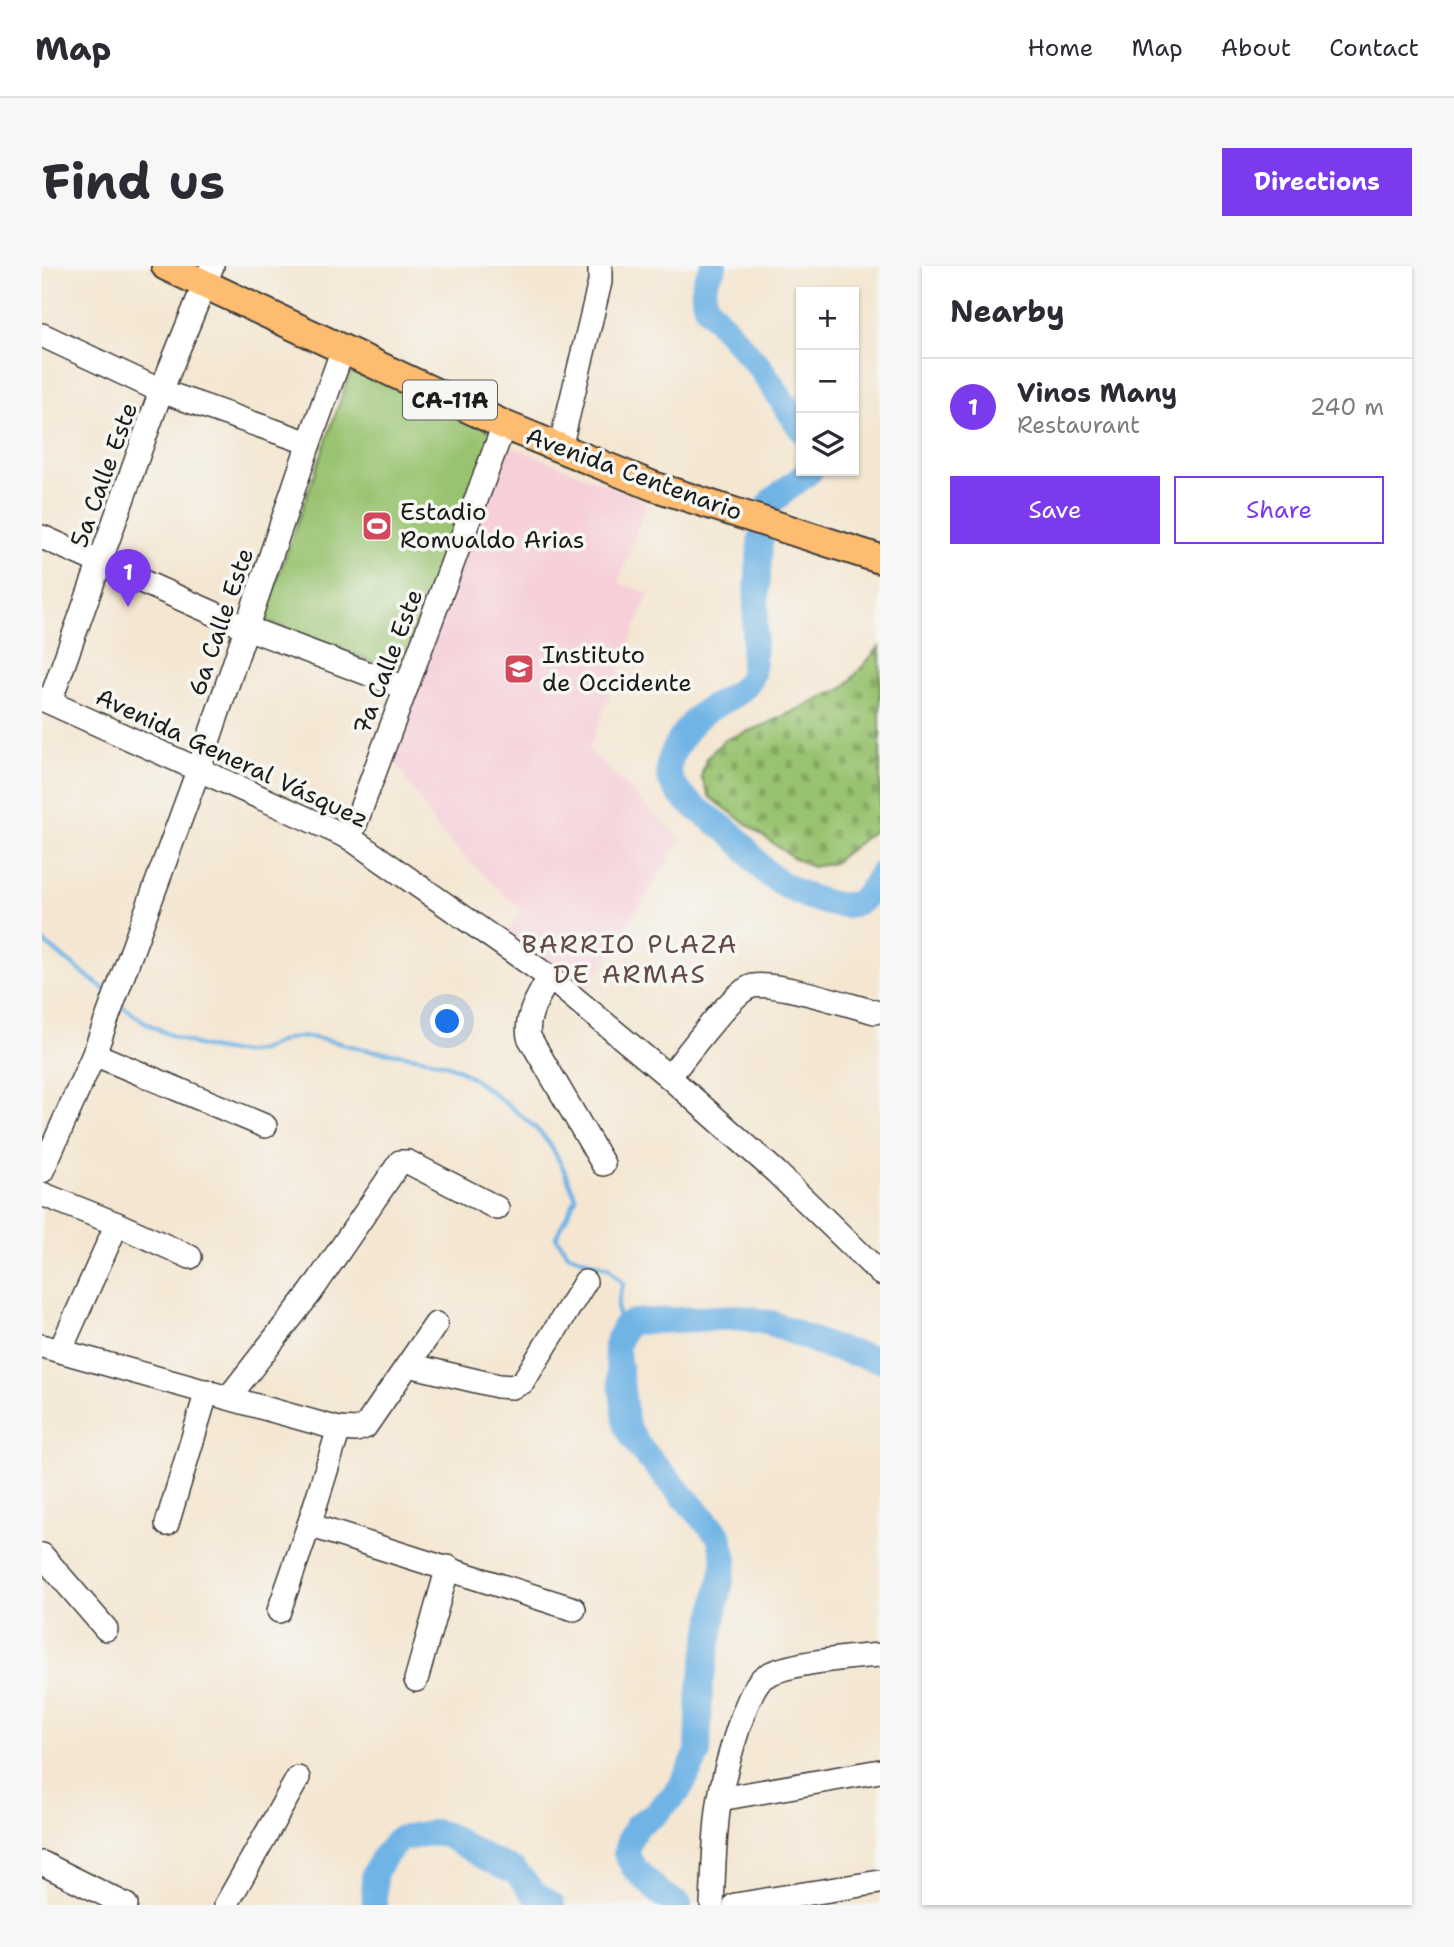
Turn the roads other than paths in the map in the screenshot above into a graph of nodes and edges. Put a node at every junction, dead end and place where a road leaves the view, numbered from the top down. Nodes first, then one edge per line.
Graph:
1 (166, 266) edge
2 (600, 266) edge
3 (208, 275) edge
4 (42, 335) edge
5 (343, 349) junction
6 (161, 391) junction
7 (504, 425) junction
8 (309, 443) junction
9 (560, 448) junction
10 (42, 537) edge
11 (880, 559) edge
12 (100, 564) junction
13 (247, 628) junction
14 (406, 688) junction
15 (46, 701) edge
16 (198, 771) junction
17 (350, 838) junction
18 (549, 977) junction
19 (875, 1012) dead end
20 (94, 1054) junction
21 (669, 1077) junction
22 (265, 1126) dead end
23 (603, 1164) dead end
24 (42, 1171) edge
25 (42, 1194) edge
26 (497, 1208) dead end
27 (117, 1224) junction
28 (190, 1257) dead end
29 (880, 1273) edge
30 (585, 1282) dead end
31 (436, 1324) dead end
32 (51, 1349) edge
33 (409, 1365) junction
34 (218, 1394) junction
35 (339, 1429) junction
36 (167, 1524) dead end
37 (309, 1525) junction
38 (42, 1555) edge
39 (448, 1567) junction
40 (574, 1609) dead end
41 (279, 1611) dead end
42 (106, 1629) dead end
43 (880, 1655) edge
44 (416, 1679) dead end
45 (880, 1771) edge
46 (298, 1778) dead end
47 (720, 1800) junction
48 (42, 1863) edge
49 (880, 1882) edge
50 (717, 1903) edge
51 (125, 1905) edge
52 (226, 1905) edge
53 (735, 1905) edge

1 - 3 main road, Avenida Centenario / CA-11A
2 - 9 street
3 - 5 main road, Avenida Centenario / CA-11A
3 - 6 street, 5a Calle Este
4 - 6 street
5 - 7 main road, Avenida Centenario / CA-11A
5 - 8 street, 6a Calle Este
6 - 8 street
6 - 12 street, 5a Calle Este
7 - 9 main road, Avenida Centenario / CA-11A
7 - 14 street, 7a Calle Este
8 - 13 street, 6a Calle Este
9 - 11 main road, Avenida Centenario / CA-11A
10 - 12 street
12 - 13 street
12 - 15 street, 5a Calle Este
13 - 14 street
13 - 16 street, 6a Calle Este
14 - 17 street, 7a Calle Este
15 - 16 street, Avenida General Vásquez
16 - 17 street, Avenida General Vásquez
16 - 20 street, 6a Calle Este
17 - 18 street, Avenida General Vásquez
18 - 21 street, Avenida General Vásquez
18 - 23 street
19 - 21 street
20 - 22 street
20 - 24 street, 6a Calle Este
21 - 29 street, Avenida General Vásquez
25 - 27 street
26 - 34 street
27 - 28 street
27 - 32 street
30 - 33 street
31 - 33 street
32 - 34 street
33 - 35 street
34 - 35 street
34 - 36 street
35 - 37 street
37 - 39 street
37 - 41 street
38 - 42 street
39 - 40 street
39 - 44 street
43 - 47 street
45 - 47 street
46 - 52 street
47 - 50 street
48 - 51 street
49 - 53 street

